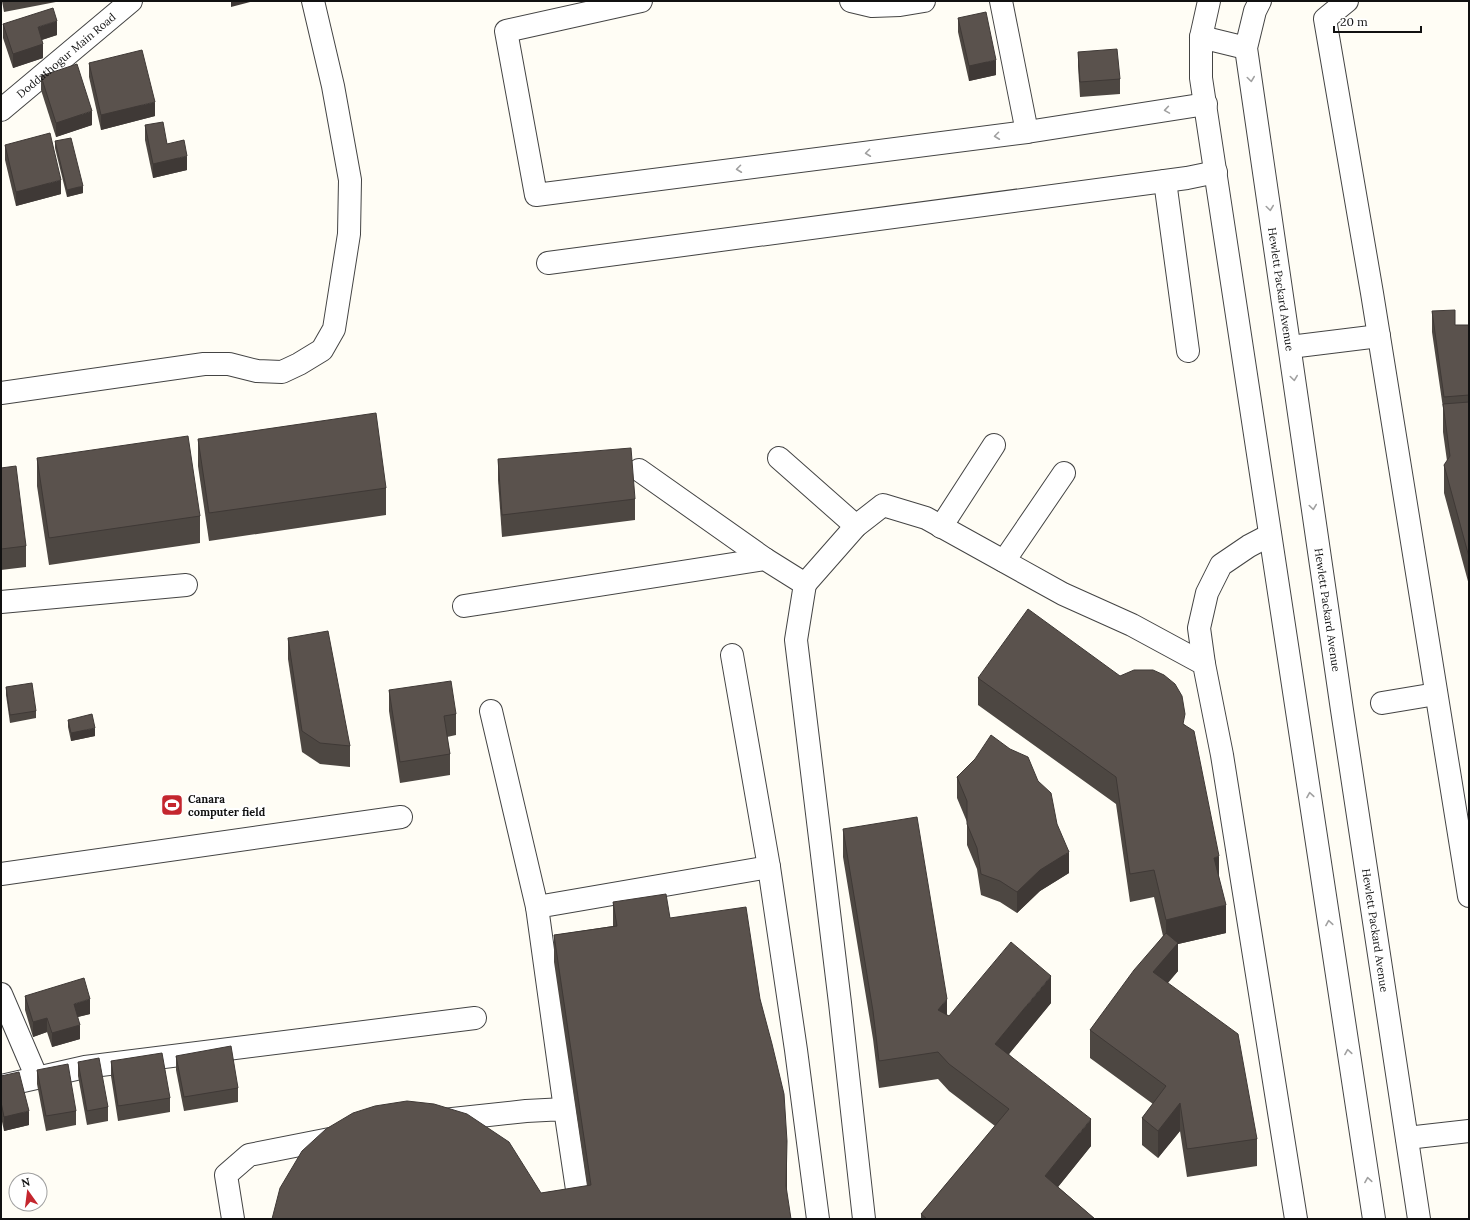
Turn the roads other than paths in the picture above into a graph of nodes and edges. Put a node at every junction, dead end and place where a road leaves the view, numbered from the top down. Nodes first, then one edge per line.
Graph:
1 (131, 1) edge
2 (313, 1) edge
3 (641, 1) edge
4 (851, 1) edge
5 (924, 1) edge
6 (1001, 1) edge
7 (1209, 1) edge
8 (1260, 1) edge
9 (1347, 1) edge
10 (1201, 37) junction
11 (1246, 48) junction
12 (1206, 104) junction
13 (1, 110) edge
14 (1026, 132) junction
15 (1216, 172) junction
16 (1165, 181) junction
17 (548, 263) dead end
18 (1378, 336) junction
19 (1290, 347) junction
20 (1188, 351) dead end
21 (1, 393) edge
22 (994, 445) dead end
23 (779, 458) dead end
24 (639, 470) dead end
25 (1064, 473) dead end
26 (856, 526) junction
27 (941, 527) junction
28 (1270, 535) junction
29 (765, 559) junction
30 (1004, 561) junction
31 (805, 584) junction
32 (186, 585) dead end
33 (1, 602) edge
34 (464, 606) dead end
35 (732, 655) dead end
36 (1204, 664) junction
37 (1436, 694) junction
38 (1382, 703) dead end
39 (491, 711) dead end
40 (401, 817) dead end
41 (769, 867) junction
42 (1, 874) edge
43 (1469, 896) edge
44 (537, 907) junction
45 (1, 994) edge
46 (475, 1018) dead end
47 (37, 1078) junction
48 (1, 1086) edge
49 (564, 1109) junction
50 (423, 1122) edge
51 (1469, 1131) edge
52 (362, 1132) edge
53 (1407, 1138) junction
54 (579, 1203) edge
55 (233, 1219) edge
56 (818, 1219) edge
57 (864, 1219) edge
58 (1296, 1219) edge
59 (1374, 1219) edge
60 (1420, 1219) edge

1 - 13 street, Doddathogur Main Road
2 - 21 street
14 -> 3 street
4 - 5 street
6 - 14 street
7 - 10 street
8 - 11 street, Hewlett Packard Avenue
9 - 18 street
10 - 11 street
10 - 12 street
11 -> 19 street, Hewlett Packard Avenue
12 -> 14 street
12 - 15 street
15 - 16 street
15 - 28 street
16 - 17 street
16 - 20 street
18 - 19 street
18 - 37 street
19 -> 53 street, Hewlett Packard Avenue
22 - 27 street
23 - 26 street
24 - 29 street
25 - 30 street
26 - 27 street
26 - 31 street
27 - 30 street
28 - 36 street
59 -> 28 street
29 - 31 street
29 - 34 street
30 - 36 street
31 - 57 street
32 - 33 street
35 - 41 street
36 - 58 street
37 - 38 street
37 - 43 street
39 - 44 street
40 - 42 street
41 - 44 street
41 - 56 street
44 - 49 street
45 - 47 street
46 - 47 street
47 - 48 street
49 - 50 street
49 - 54 street
51 - 53 street
52 - 55 street
53 - 60 street, Hewlett Packard Avenue

